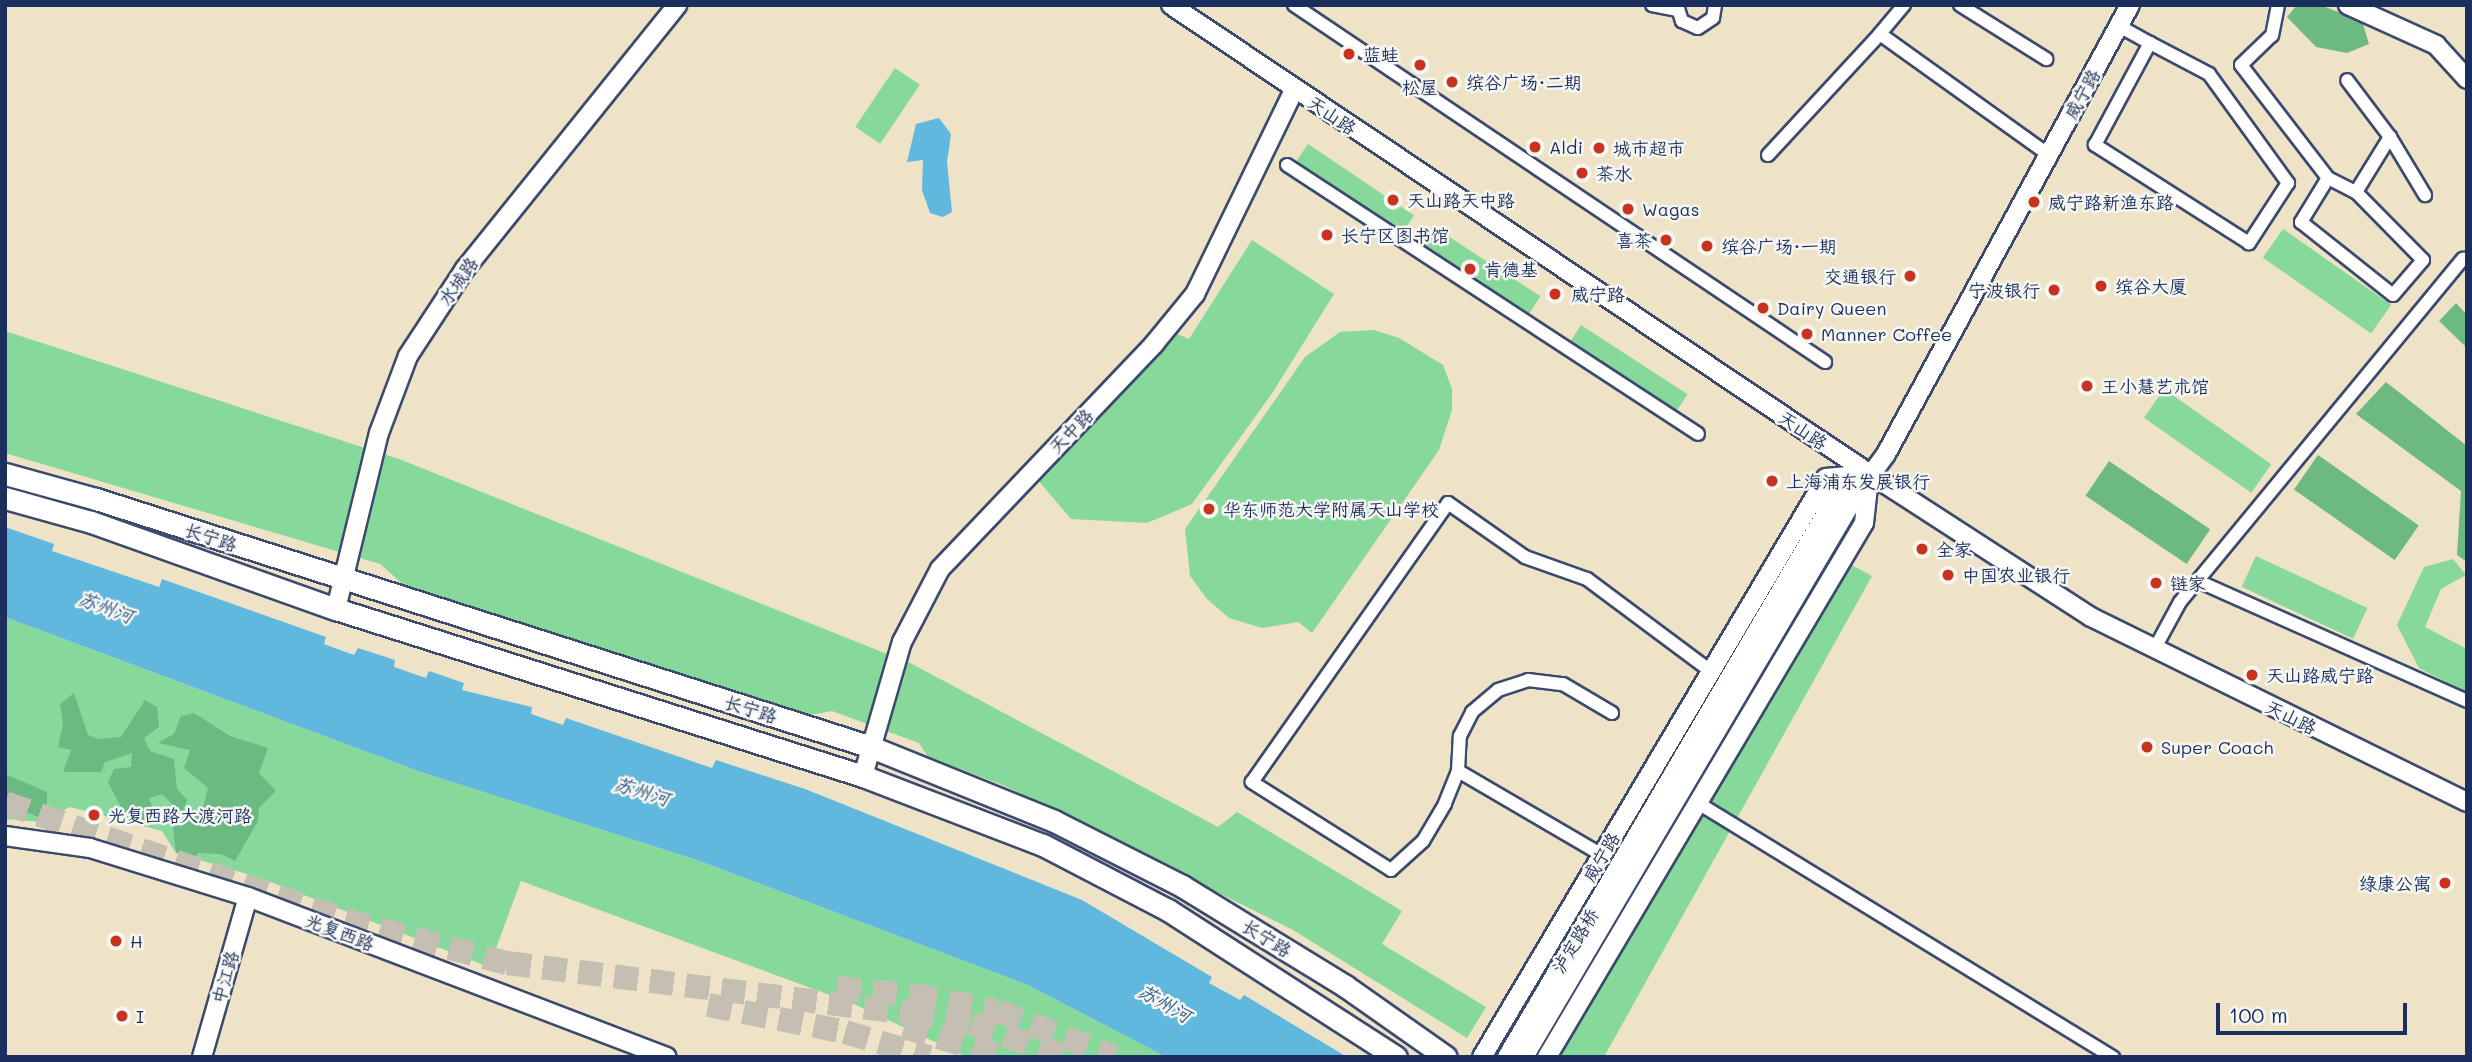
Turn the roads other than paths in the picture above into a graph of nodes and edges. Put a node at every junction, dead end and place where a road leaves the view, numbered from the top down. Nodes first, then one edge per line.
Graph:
1 (677, 5) edge
2 (1171, 5) edge
3 (1294, 5) edge
4 (1652, 5) edge
5 (1715, 5) edge
6 (1904, 5) edge
7 (1960, 5) edge
8 (2130, 5) edge
9 (2278, 5) edge
10 (2348, 5) edge
11 (1677, 7) edge
12 (2119, 26) junction
13 (1880, 34) junction
14 (2150, 43) junction
15 (2046, 59) dead end
16 (2467, 79) edge
17 (2347, 80) dead end
18 (1294, 90) junction
19 (2390, 137) junction
20 (1769, 155) dead end
21 (2049, 155) junction
22 (1287, 164) dead end
23 (2328, 178) junction
24 (2356, 192) junction
25 (2426, 195) dead end
26 (2467, 260) edge
27 (1825, 362) dead end
28 (1698, 434) dead end
29 (5, 474) edge
30 (1870, 474) junction
31 (5, 498) edge
32 (343, 580) junction
33 (2200, 582) junction
34 (336, 608) junction
35 (2155, 649) junction
36 (1713, 673) junction
37 (1737, 685) junction
38 (2467, 701) edge
39 (1612, 713) dead end
40 (871, 747) junction
41 (1458, 771) junction
42 (863, 776) junction
43 (2467, 802) edge
44 (1698, 803) junction
45 (5, 836) edge
46 (1602, 855) junction
47 (248, 897) junction
48 (202, 1057) edge
49 (666, 1057) edge
50 (1396, 1057) edge
51 (1446, 1057) edge
52 (1482, 1057) edge
53 (1507, 1057) edge
54 (1524, 1057) edge
55 (1547, 1057) edge
56 (2113, 1057) edge

1 - 32 main road, 水城路
2 - 18 main road, 天山路
3 - 27 street
4 - 11 street
5 - 11 street
6 - 13 street
7 - 15 street
8 - 12 main road, 威宁路
9 - 23 street
10 - 16 main road
12 - 14 street
12 - 21 main road, 威宁路
13 - 20 street
13 - 21 street
14 - 14 street
17 - 19 street
18 - 30 main road, 天山路
18 - 40 main road, 天中路
19 - 24 street
19 - 25 street
21 - 30 main road, 威宁路
22 - 28 street
23 - 24 street
23 - 24 street
26 - 33 street
29 - 32 main road, 长宁路
30 - 35 main road, 天山路
30 - 36 main road, 威宁路
30 - 37 main road, 威宁路
30 - 44 main road, 威宁路
31 - 34 main road, 长宁路
32 - 34 main road, 水城路
32 - 40 main road, 长宁路
33 - 35 street
33 - 38 street
34 - 42 main road, 长宁路
35 - 43 main road, 天山路
36 - 41 street
36 - 46 main road, 威宁路
37 - 53 main road, 泸定路桥
37 - 54 main road, 泸定路桥
39 - 41 street
40 - 42 main road, 天中路
40 - 51 main road, 长宁路
41 - 46 street
42 - 50 main road, 长宁路
44 - 55 main road, 威宁路
44 - 56 street
45 - 47 main road, 光复西路
46 - 52 main road, 威宁路
47 - 48 main road, 中江路
47 - 49 main road, 光复西路

